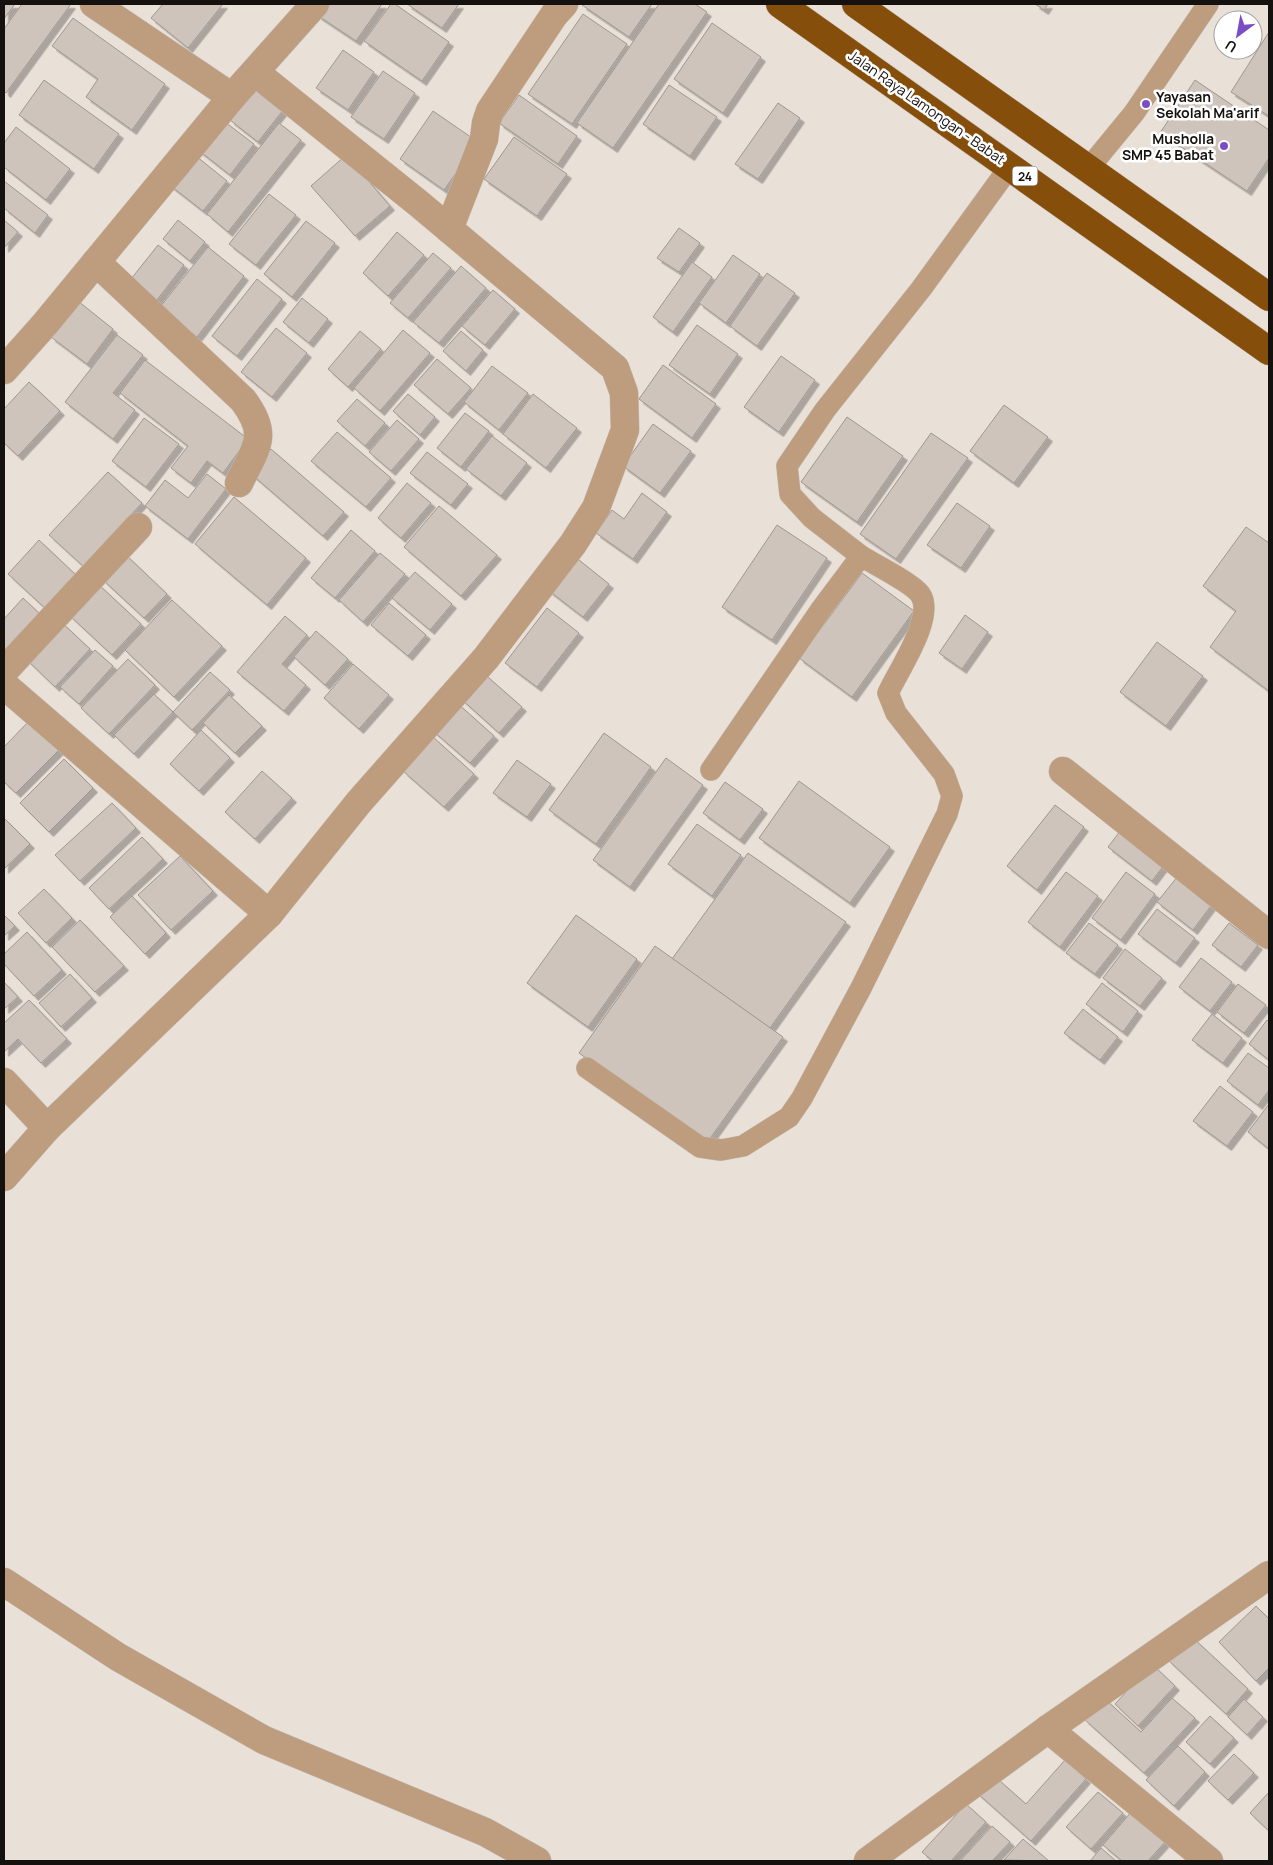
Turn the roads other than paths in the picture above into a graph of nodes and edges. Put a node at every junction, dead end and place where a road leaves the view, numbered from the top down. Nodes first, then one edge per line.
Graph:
1 (94, 4) edge
2 (315, 4) edge
3 (564, 4) edge
4 (780, 4) edge
5 (856, 4) edge
6 (1208, 4) edge
7 (256, 73) junction
8 (232, 97) junction
9 (1010, 166) junction
10 (1088, 168) junction
11 (449, 230) junction
12 (96, 262) junction
13 (1269, 297) edge
14 (1269, 351) edge
15 (4, 370) edge
16 (239, 483) dead end
17 (138, 527) dead end
18 (861, 556) junction
19 (4, 671) edge
20 (4, 684) edge
21 (712, 770) dead end
22 (1063, 771) dead end
23 (269, 914) junction
24 (1269, 935) edge
25 (587, 1068) dead end
26 (4, 1082) edge
27 (47, 1128) junction
28 (4, 1177) edge
29 (1269, 1575) edge
30 (4, 1582) edge
31 (1048, 1729) junction
32 (878, 1859) edge
33 (537, 1861) edge
34 (1208, 1861) edge

1 - 8 street
2 - 7 street
3 - 11 street
4 - 9 highway, Jalan Raya Lamongan - Babat / 24
5 - 10 highway
6 - 10 lane
7 - 8 street
7 - 11 street
8 - 12 street
9 - 14 highway, Jalan Raya Lamongan - Babat / 24
9 - 18 lane
10 - 13 highway
11 - 23 street
12 - 15 street
12 - 16 street
17 - 19 street
18 - 21 lane
18 - 25 lane
20 - 23 street
22 - 24 street
23 - 27 street
26 - 27 street
27 - 28 street
29 - 31 street
30 - 33 street
31 - 32 street
31 - 34 street

